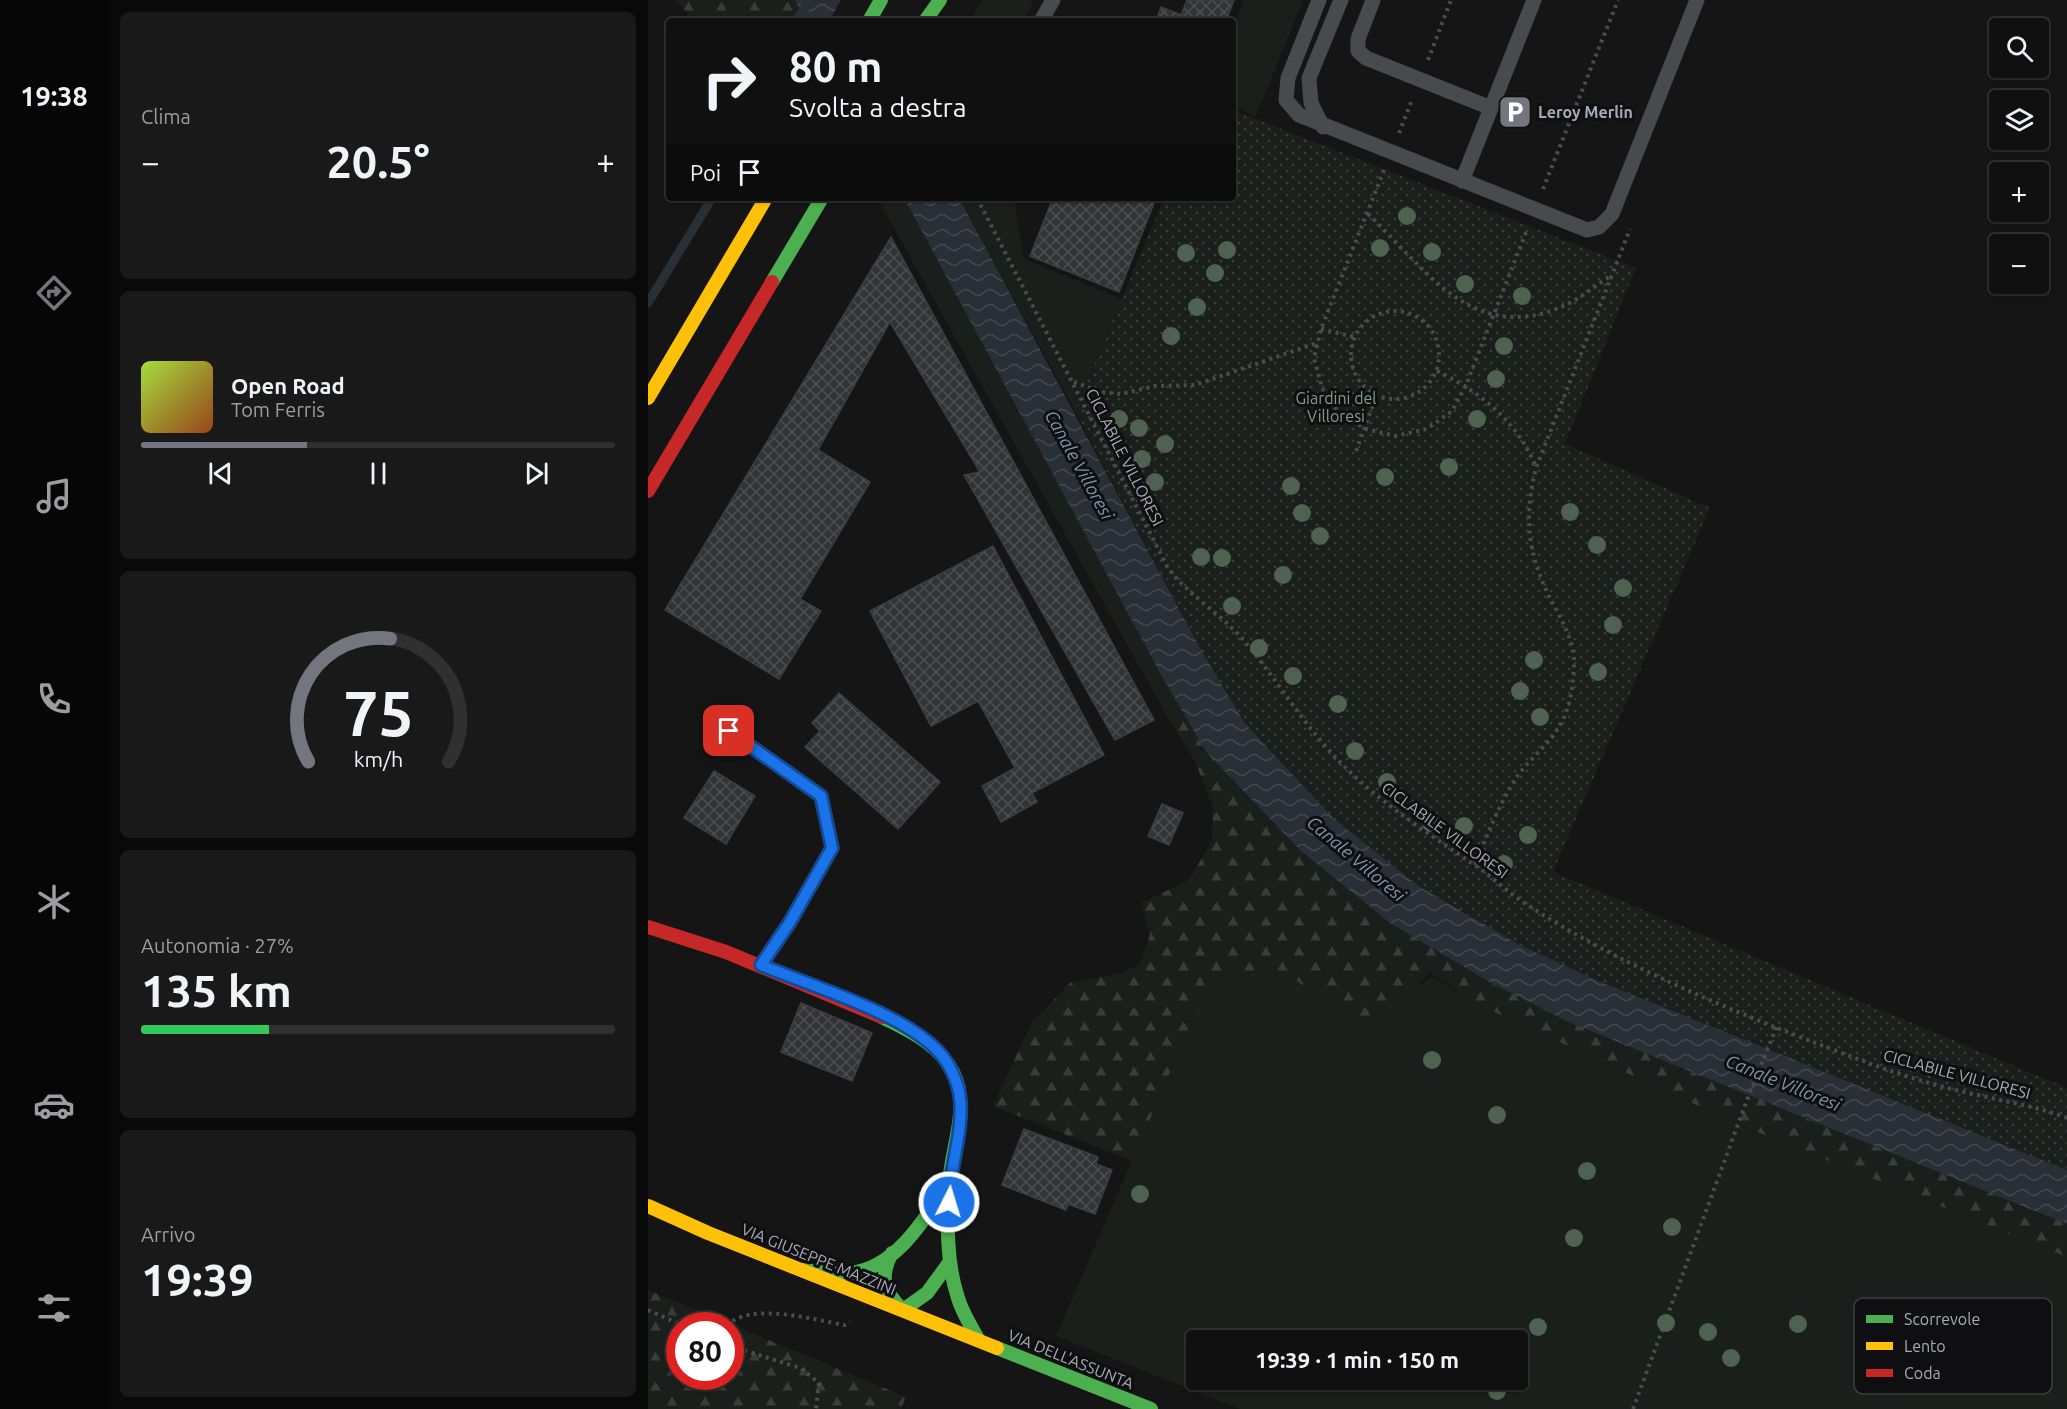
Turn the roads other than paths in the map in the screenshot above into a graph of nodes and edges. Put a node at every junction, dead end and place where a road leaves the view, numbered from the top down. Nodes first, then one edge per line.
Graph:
1 (881, 0) edge
2 (938, 0) edge
3 (1053, 0) edge
4 (1319, 0) edge
5 (1341, 0) edge
6 (1373, 0) edge
7 (1534, 0) edge
8 (1697, 0) edge
9 (871, 18) edge
10 (927, 18) edge
11 (1043, 18) edge
12 (1491, 108) junction
13 (1323, 127) junction
14 (1462, 181) junction
15 (764, 201) edge
16 (820, 201) edge
17 (648, 398) edge
18 (648, 490) edge
19 (711, 718) dead end
20 (648, 927) edge
21 (761, 965) junction
22 (949, 1182) junction
23 (648, 1206) edge
24 (892, 1253) junction
25 (949, 1263) junction
26 (804, 1270) junction
27 (903, 1310) junction
28 (978, 1339) junction
29 (1151, 1409) edge

1 - 9 main road
2 - 10 main road
3 - 11 lane
4 - 13 lane
5 - 13 lane
6 - 12 lane
7 - 12 lane
8 - 14 lane
12 - 14 lane
13 - 14 lane
15 - 17 main road
16 - 18 main road
19 - 21 lane
20 - 21 main road
21 - 22 main road
22 - 24 main road
22 - 25 main road
23 - 26 main road, VIA GIUSEPPE MAZZINI
24 - 26 main road
24 - 27 main road
25 - 27 main road
25 - 28 main road
26 - 27 main road, VIA GIUSEPPE MAZZINI
27 - 28 main road, VIA GIUSEPPE MAZZINI
28 - 29 main road, VIA DELL'ASSUNTA

